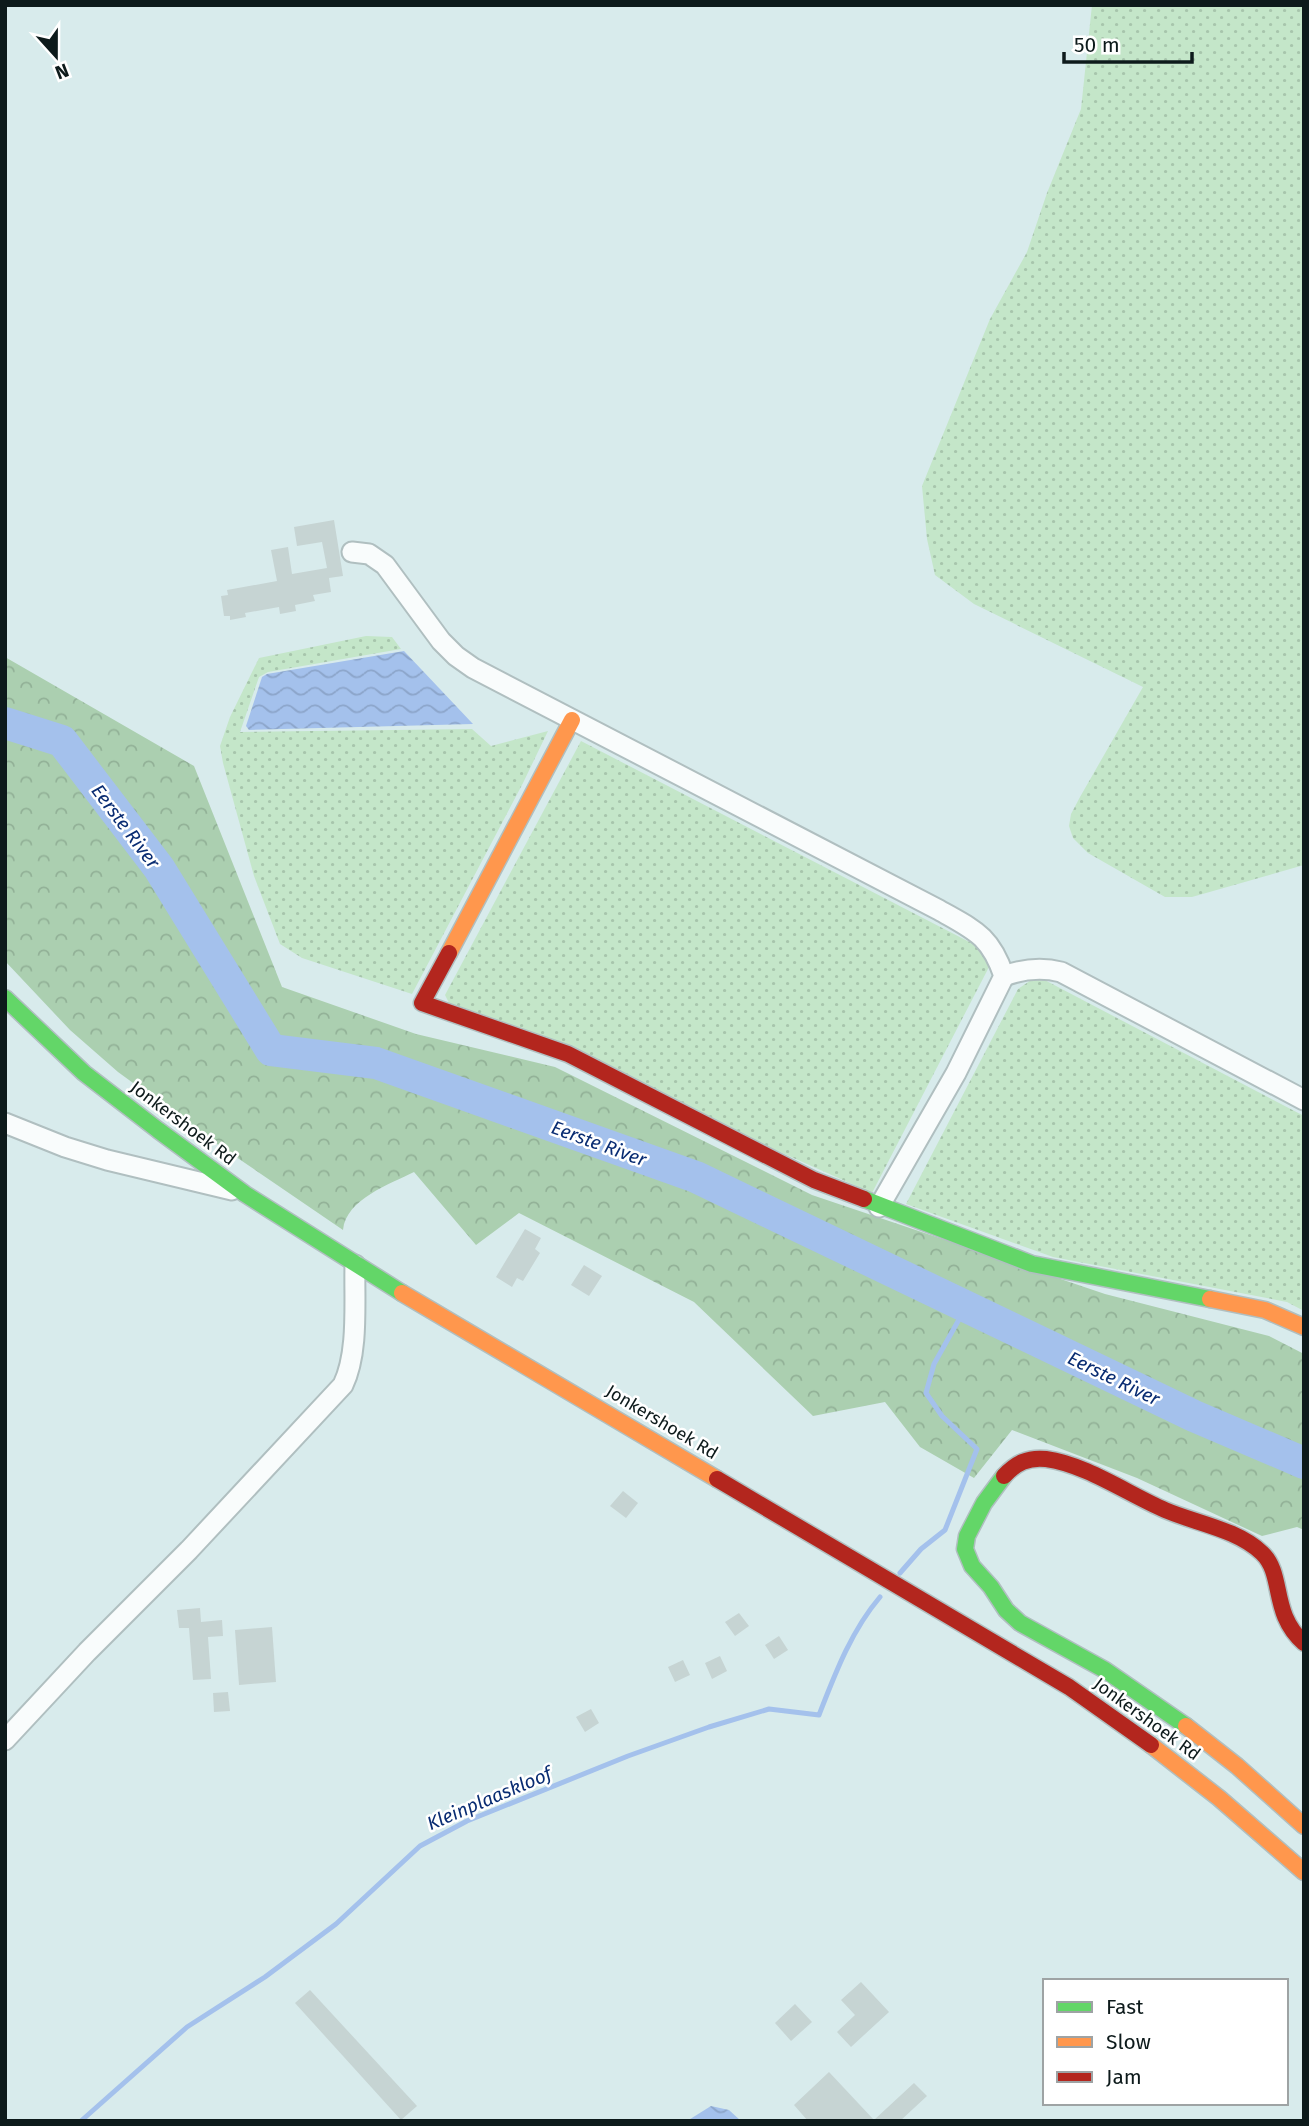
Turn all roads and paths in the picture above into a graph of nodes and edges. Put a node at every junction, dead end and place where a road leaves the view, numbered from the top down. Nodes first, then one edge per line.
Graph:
1 (352, 552) dead end
2 (572, 720) junction
3 (1004, 976) junction
4 (5, 998) edge
5 (1304, 1100) edge
6 (5, 1123) edge
7 (245, 1194) junction
8 (878, 1207) junction
9 (355, 1265) junction
10 (1304, 1327) edge
11 (1304, 1643) edge
12 (5, 1740) edge
13 (1304, 1826) edge
14 (1304, 1872) edge

1 - 2 street
2 - 3 street
2 - 8 street
3 - 5 street
3 - 8 street
4 - 7 street, Jonkershoek Rd
6 - 7 street
7 - 9 street, Jonkershoek Rd
8 - 10 street
9 - 12 street
9 - 14 street, Jonkershoek Rd
11 - 13 street

